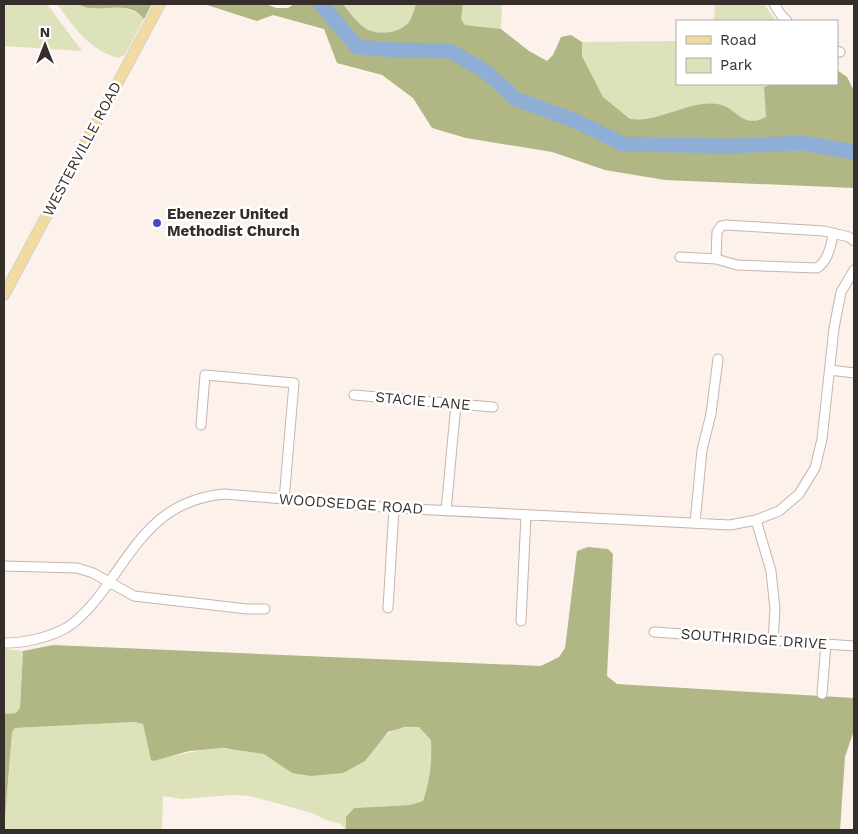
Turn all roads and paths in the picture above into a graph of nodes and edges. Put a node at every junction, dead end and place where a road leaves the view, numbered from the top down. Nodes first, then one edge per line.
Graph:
1 (160, 4) edge
2 (774, 4) edge
3 (786, 20) edge
4 (834, 233) junction
5 (854, 241) edge
6 (680, 257) dead end
7 (716, 259) junction
8 (854, 270) edge
9 (4, 295) edge
10 (718, 359) dead end
11 (830, 370) junction
12 (854, 373) edge
13 (354, 395) dead end
14 (456, 404) junction
15 (492, 407) dead end
16 (201, 425) dead end
17 (284, 500) junction
18 (394, 508) junction
19 (446, 511) junction
20 (526, 515) junction
21 (756, 520) junction
22 (695, 523) junction
23 (4, 566) edge
24 (108, 583) junction
25 (388, 608) dead end
26 (265, 609) dead end
27 (521, 621) dead end
28 (654, 632) dead end
29 (773, 640) junction
30 (4, 643) edge
31 (826, 644) junction
32 (854, 646) edge
33 (822, 694) dead end

1 - 9 main road, WESTERVILLE ROAD
2 - 3 street
4 - 5 street
4 - 7 street
4 - 7 street
6 - 7 street
8 - 11 street, WOODSEDGE ROAD
10 - 22 street
11 - 12 street
11 - 21 street, WOODSEDGE ROAD
13 - 14 street, STACIE LANE
14 - 15 street, STACIE LANE
14 - 19 street
16 - 17 street
17 - 18 street, WOODSEDGE ROAD
17 - 24 street, WOODSEDGE ROAD
18 - 19 street, WOODSEDGE ROAD
18 - 25 street
19 - 20 street, WOODSEDGE ROAD
20 - 22 street, WOODSEDGE ROAD
20 - 27 street
21 - 22 street, WOODSEDGE ROAD
21 - 29 street
23 - 24 street
24 - 26 street
24 - 30 street, WOODSEDGE ROAD
28 - 29 street, SOUTHRIDGE DRIVE
29 - 31 street, SOUTHRIDGE DRIVE
31 - 32 street, SOUTHRIDGE DRIVE
31 - 33 street

